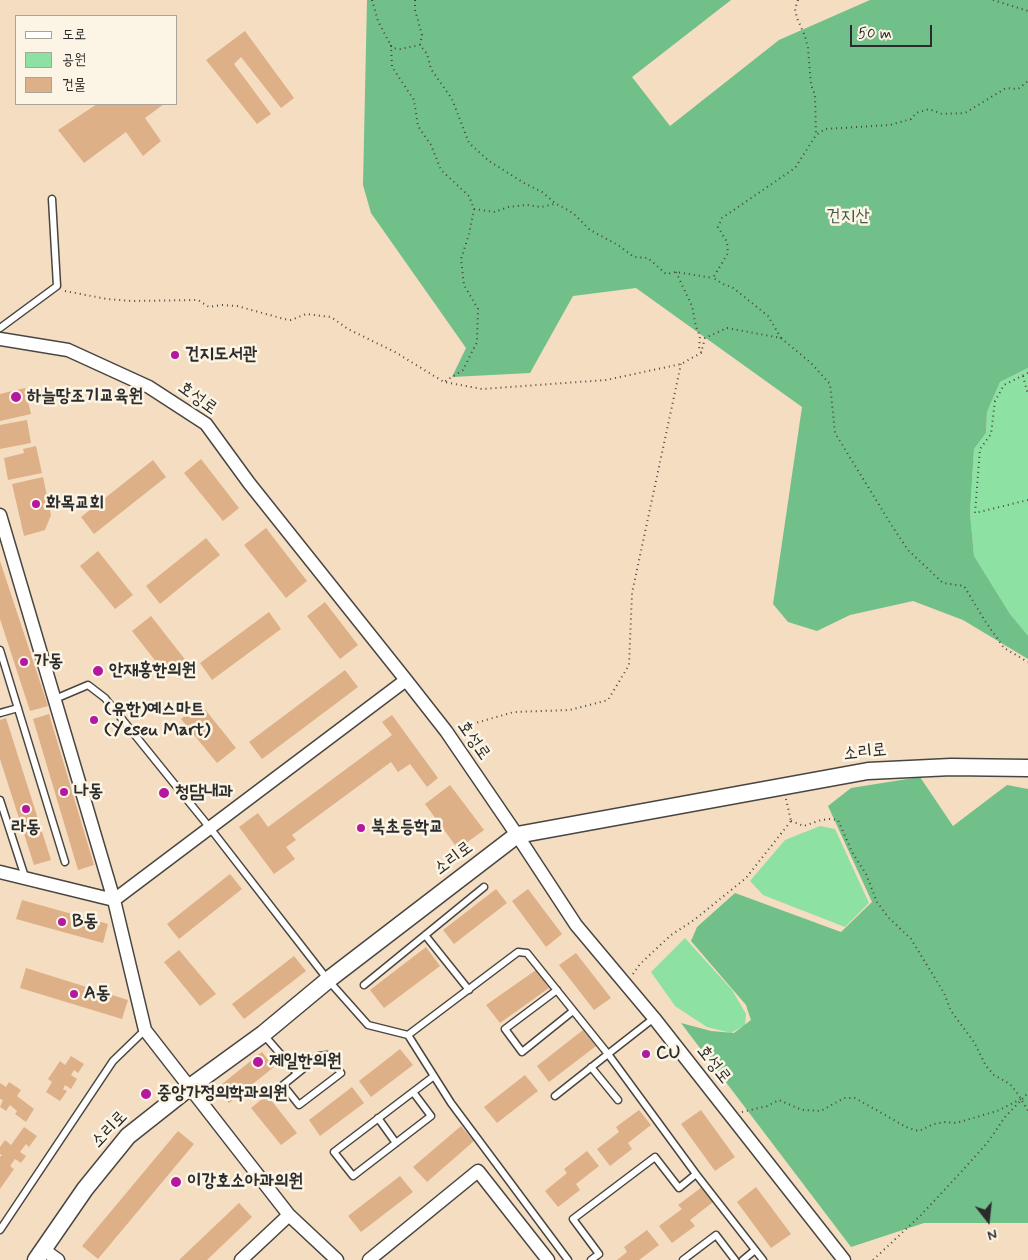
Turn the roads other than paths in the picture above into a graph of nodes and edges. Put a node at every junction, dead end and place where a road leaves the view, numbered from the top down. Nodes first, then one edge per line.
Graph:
1 (52, 199) dead end
2 (0, 328) edge
3 (0, 340) edge
4 (1, 522) edge
5 (0, 650) edge
6 (406, 680) junction
7 (55, 699) junction
8 (18, 708) junction
9 (0, 713) edge
10 (1028, 768) edge
11 (0, 800) edge
12 (3, 817) edge
13 (210, 828) junction
14 (517, 835) junction
15 (65, 862) dead end
16 (0, 872) edge
17 (25, 877) junction
18 (484, 887) dead end
19 (114, 900) junction
20 (425, 935) junction
21 (328, 980) junction
22 (364, 985) dead end
23 (469, 990) junction
24 (557, 990) junction
25 (572, 1011) junction
26 (654, 1018) junction
27 (145, 1030) junction
28 (263, 1034) junction
29 (408, 1035) junction
30 (608, 1054) junction
31 (591, 1068) junction
32 (297, 1073) junction
33 (434, 1076) junction
34 (190, 1086) junction
35 (413, 1092) junction
36 (555, 1096) dead end
37 (618, 1100) dead end
38 (378, 1118) junction
39 (396, 1143) junction
40 (696, 1174) junction
41 (289, 1216) junction
42 (0, 1230) edge
43 (755, 1250) junction
44 (40, 1255) edge
45 (58, 1260) edge
46 (241, 1260) edge
47 (337, 1260) edge
48 (369, 1260) edge
49 (548, 1260) edge
50 (568, 1260) edge
51 (592, 1260) edge
52 (683, 1260) edge
53 (735, 1260) edge
54 (743, 1260) edge
55 (763, 1260) edge
56 (844, 1260) edge

1 - 2 lane
3 - 6 street, 호성로
4 - 7 street
5 - 8 lane
6 - 13 street
6 - 14 street, 호성로
7 - 13 lane
7 - 19 street
8 - 9 lane
8 - 15 lane
10 - 14 street, 소리로
11 - 12 lane
12 - 17 lane
13 - 19 street
13 - 21 lane
14 - 21 street, 소리로
14 - 26 street, 호성로
16 - 17 street
17 - 19 street
18 - 20 lane
19 - 27 street
20 - 22 lane
20 - 23 lane
21 - 28 street, 소리로
21 - 29 lane
23 - 24 lane
23 - 29 lane
24 - 25 lane
24 - 25 lane
25 - 30 lane
26 - 30 lane
26 - 56 street, 호성로
27 - 34 street
27 - 42 lane
28 - 32 lane
28 - 34 street, 소리로
29 - 33 lane
30 - 31 lane
30 - 40 lane
31 - 36 lane
31 - 37 lane
32 - 32 lane
33 - 35 lane
33 - 50 lane
34 - 41 street
34 - 44 street, 소리로
35 - 38 lane
35 - 39 lane
38 - 39 lane
38 - 39 lane
40 - 43 lane
40 - 51 lane
41 - 46 street
41 - 47 street
43 - 54 lane
43 - 55 lane
44 - 45 street
48 - 49 street
52 - 53 lane

